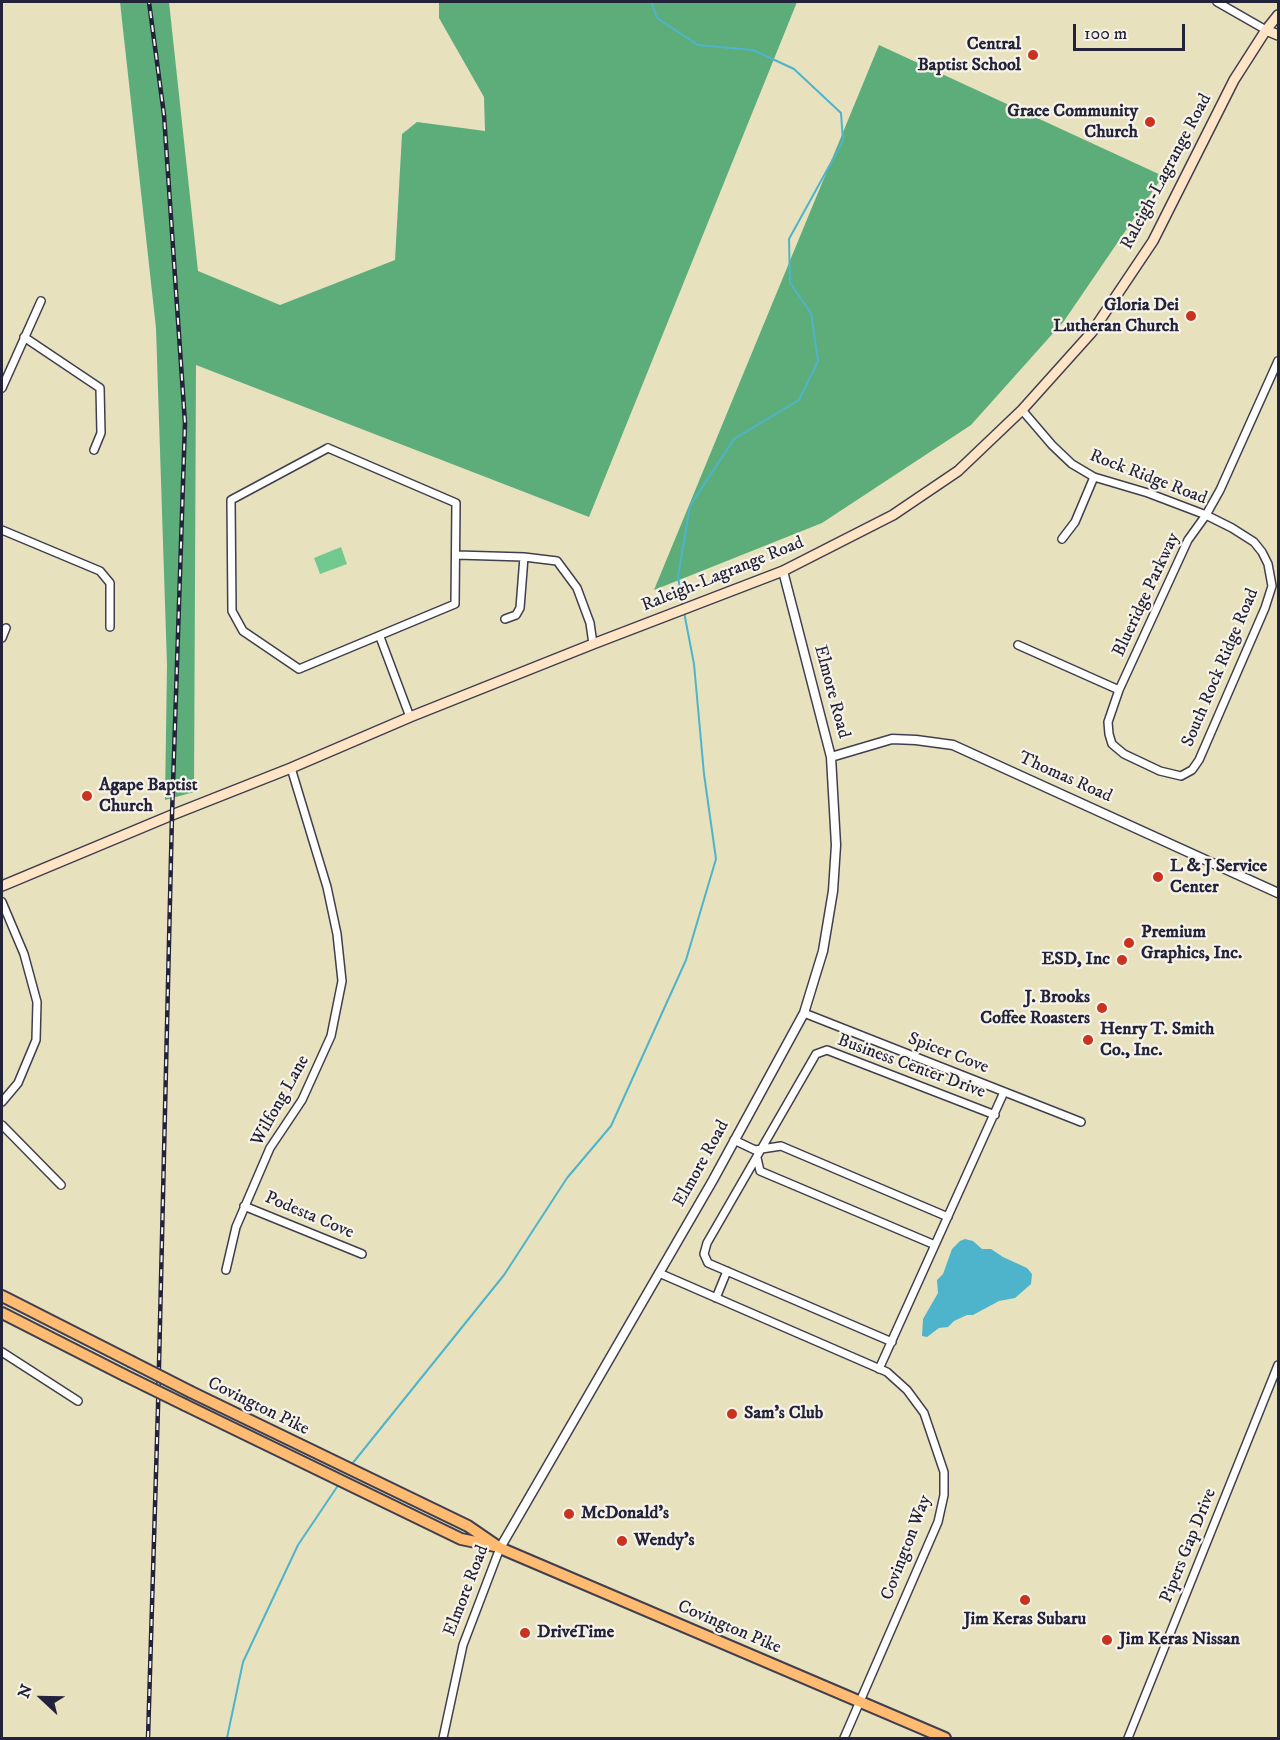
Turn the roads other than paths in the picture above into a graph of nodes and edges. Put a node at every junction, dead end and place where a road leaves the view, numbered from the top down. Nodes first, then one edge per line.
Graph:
1 (1217, 2) edge
2 (1278, 15) edge
3 (1266, 30) junction
4 (1278, 35) edge
5 (40, 301) dead end
6 (24, 338) junction
7 (1278, 361) edge
8 (1269, 381) junction
9 (1278, 385) edge
10 (2, 388) edge
11 (1022, 410) junction
12 (94, 450) dead end
13 (1094, 477) junction
14 (1206, 515) junction
15 (2, 530) edge
16 (1062, 539) dead end
17 (457, 555) junction
18 (524, 557) junction
19 (1268, 564) joint
20 (783, 572) junction
21 (505, 619) dead end
22 (110, 627) dead end
23 (6, 628) dead end
24 (380, 637) junction
25 (2, 638) edge
26 (593, 644) junction
27 (1018, 645) dead end
28 (1119, 690) junction
29 (410, 717) junction
30 (831, 757) junction
31 (291, 768) junction
32 (1181, 776) joint
33 (2, 886) edge
34 (1278, 893) edge
35 (2, 902) edge
36 (804, 1013) junction
37 (1004, 1092) junction
38 (2, 1102) edge
39 (995, 1114) junction
40 (1081, 1122) dead end
41 (2, 1125) edge
42 (734, 1140) junction
43 (759, 1150) junction
44 (757, 1159) junction
45 (61, 1185) dead end
46 (244, 1206) junction
47 (948, 1217) junction
48 (935, 1245) junction
49 (362, 1254) dead end
50 (225, 1270) dead end
51 (727, 1271) junction
52 (659, 1273) junction
53 (2, 1296) edge
54 (716, 1298) junction
55 (2, 1312) edge
56 (892, 1342) junction
57 (2, 1352) edge
58 (1278, 1365) edge
59 (879, 1369) junction
60 (78, 1401) dead end
61 (500, 1548) junction
62 (860, 1703) junction
63 (443, 1738) edge
64 (844, 1738) edge
65 (945, 1738) edge
66 (1128, 1738) edge

1 - 3 street
2 - 3 main road, Raleigh-Lagrange Road
3 - 4 main road
3 - 11 main road, Raleigh-Lagrange Road
5 - 6 street
6 - 10 street
6 - 12 street
7 - 8 street, Blueridge Parkway
8 - 9 street
8 - 14 street, Blueridge Parkway
11 - 13 street, Rock Ridge Road
11 - 20 main road, Raleigh-Lagrange Road
13 - 14 street, Rock Ridge Road
13 - 16 street
14 - 19 street, Rock Ridge Road
14 - 28 street, Blueridge Parkway
15 - 22 street
17 - 18 street
17 - 24 street
17 - 24 street
18 - 21 street
18 - 26 street
19 - 32 street, South Rock Ridge Road
20 - 26 main road, Raleigh-Lagrange Road
20 - 30 street, Elmore Road
23 - 25 street
24 - 29 street
26 - 29 main road, Raleigh-Lagrange Road
27 - 28 street
28 - 32 street, Blueridge Parkway
29 - 31 main road, Raleigh-Lagrange Road
30 - 34 street, Thomas Road
30 - 36 street, Elmore Road
31 - 33 main road, Raleigh-Lagrange Road
31 - 46 street, Wilfong Lane
35 - 38 street
36 - 37 street, Spicer Cove
36 - 42 street, Elmore Road
37 - 39 street, Business Center Drive
37 - 40 street, Spicer Cove
39 - 43 street, Business Center Drive
39 - 47 street, Business Center Drive
41 - 45 street
42 - 43 street
42 - 52 street, Elmore Road
43 - 44 street
43 - 47 street
44 - 48 street
44 - 51 street
46 - 49 street, Podesta Cove
46 - 50 street, Wilfong Lane
47 - 48 street, Business Center Drive
48 - 56 street, Business Center Drive
51 - 54 street
51 - 56 street
52 - 54 street, Covington Way
52 - 61 street, Elmore Road
53 - 61 main road, Covington Pike, bridge
54 - 59 street, Covington Way
55 - 61 main road, Covington Pike, bridge
56 - 59 street, Business Center Drive
57 - 60 street
58 - 66 street, Pipers Gap Drive
59 - 62 street, Covington Way
61 - 62 main road, Covington Pike
61 - 63 street, Elmore Road
62 - 64 street, Covington Way
62 - 65 main road, Covington Pike

